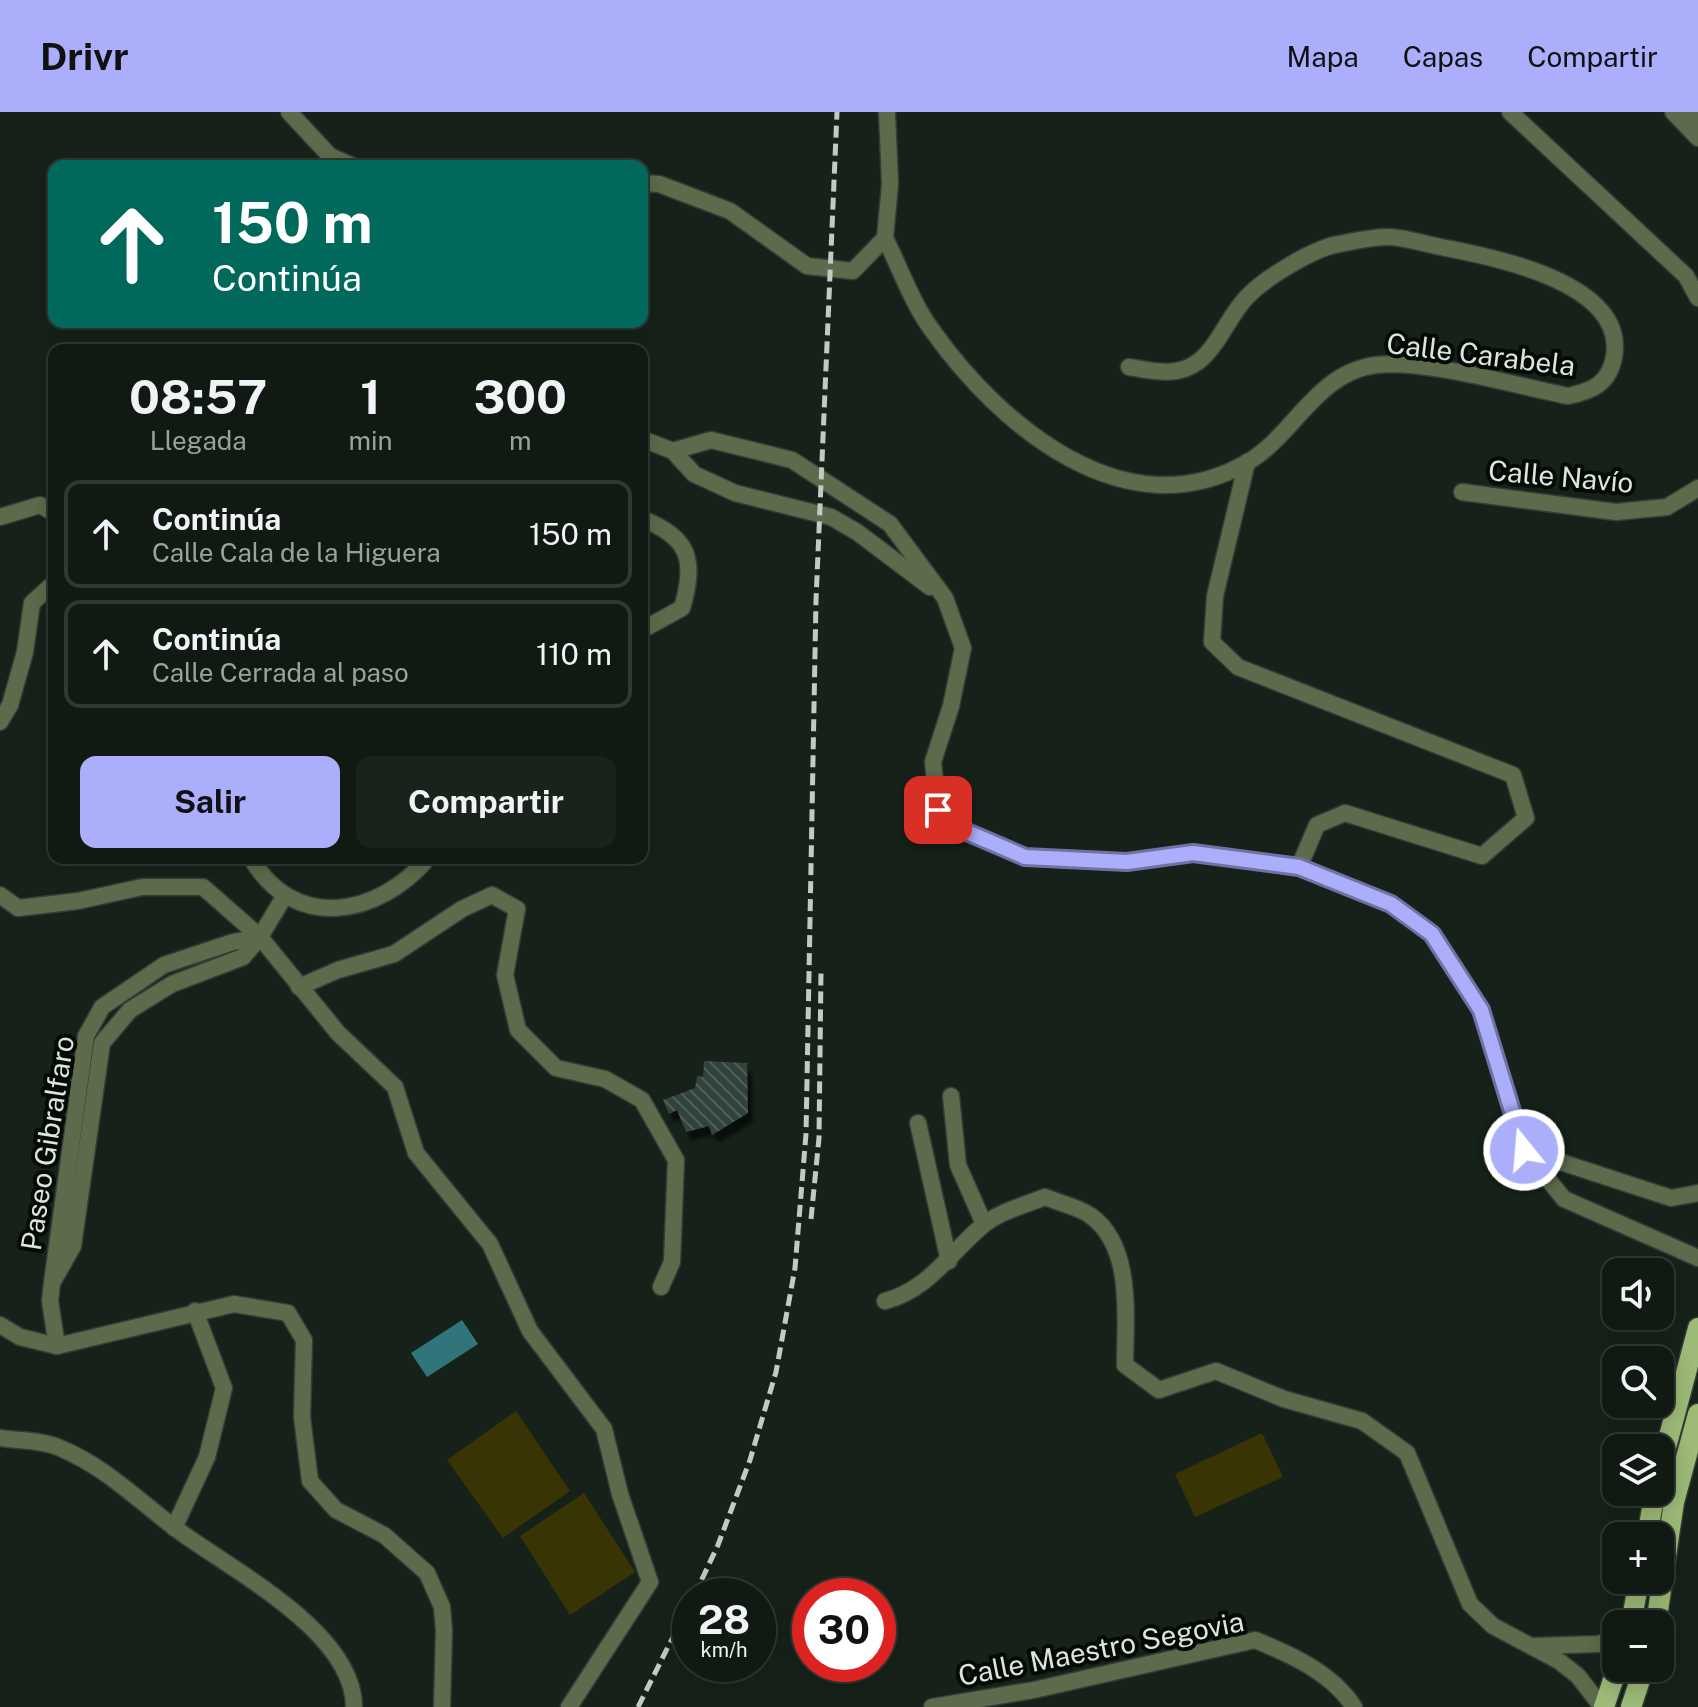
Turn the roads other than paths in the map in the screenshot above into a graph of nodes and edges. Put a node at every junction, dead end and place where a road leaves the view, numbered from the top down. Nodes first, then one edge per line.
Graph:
1 (289, 112) edge
2 (887, 112) edge
3 (1510, 112) edge
4 (1673, 112) edge
5 (1690, 112) edge
6 (1698, 120) edge
7 (1698, 138) edge
8 (339, 160) edge
9 (648, 183) edge
10 (885, 238) junction
11 (1698, 298) edge
12 (1129, 367) dead end
13 (648, 441) edge
14 (673, 451) junction
15 (1247, 462) junction
16 (1698, 488) edge
17 (1462, 492) dead end
18 (48, 510) edge
19 (0, 517) edge
20 (648, 521) edge
21 (48, 588) edge
22 (945, 598) junction
23 (648, 627) edge
24 (0, 722) edge
25 (255, 864) edge
26 (421, 864) edge
27 (1299, 867) junction
28 (0, 895) edge
29 (284, 897) junction
30 (260, 937) junction
31 (299, 987) junction
32 (951, 1096) dead end
33 (918, 1123) dead end
34 (1524, 1150) junction
35 (1698, 1193) edge
36 (984, 1224) junction
37 (1698, 1258) edge
38 (949, 1261) junction
39 (52, 1283) junction
40 (661, 1287) dead end
41 (885, 1301) dead end
42 (195, 1311) junction
43 (0, 1325) edge
44 (1698, 1328) edge
45 (57, 1346) junction
46 (1698, 1414) edge
47 (1670, 1434) edge
48 (0, 1438) edge
49 (174, 1528) junction
50 (1658, 1610) edge
51 (1602, 1643) edge
52 (1529, 1645) junction
53 (1612, 1682) edge
54 (1639, 1682) edge
55 (354, 1707) edge
56 (442, 1707) edge
57 (569, 1707) edge
58 (932, 1707) edge
59 (1354, 1707) edge
60 (1603, 1707) edge
61 (1631, 1707) edge

1 - 8 street
2 - 10 street
3 - 11 street
4 - 7 street
5 - 6 street
9 - 10 street
10 - 15 street, Calle Carabela
12 - 15 street, Calle Carabela
13 - 14 street
14 - 22 street
14 - 22 street
15 - 27 street
16 - 17 street, Calle Navío
18 - 19 street
20 - 23 street
21 - 24 street
22 - 27 street
25 - 29 street
26 - 29 street
27 - 34 street
28 - 30 street
29 - 30 street
30 - 31 street
30 - 39 street, Paseo Gibralfaro
30 - 39 street, Paseo Gibralfaro
31 - 40 street
31 - 57 street
32 - 36 street
33 - 38 street
34 - 35 street
34 - 37 street
36 - 38 street
36 - 52 street
38 - 41 street
39 - 45 street, Paseo Gibralfaro
42 - 45 street
42 - 49 street
42 - 56 street
43 - 45 street
44 - 47 main road
46 - 50 main road
48 - 49 street
49 - 55 street
51 - 52 street
52 - 60 street
53 - 60 main road
54 - 61 main road
58 - 59 street, Calle Maestro Segovia

